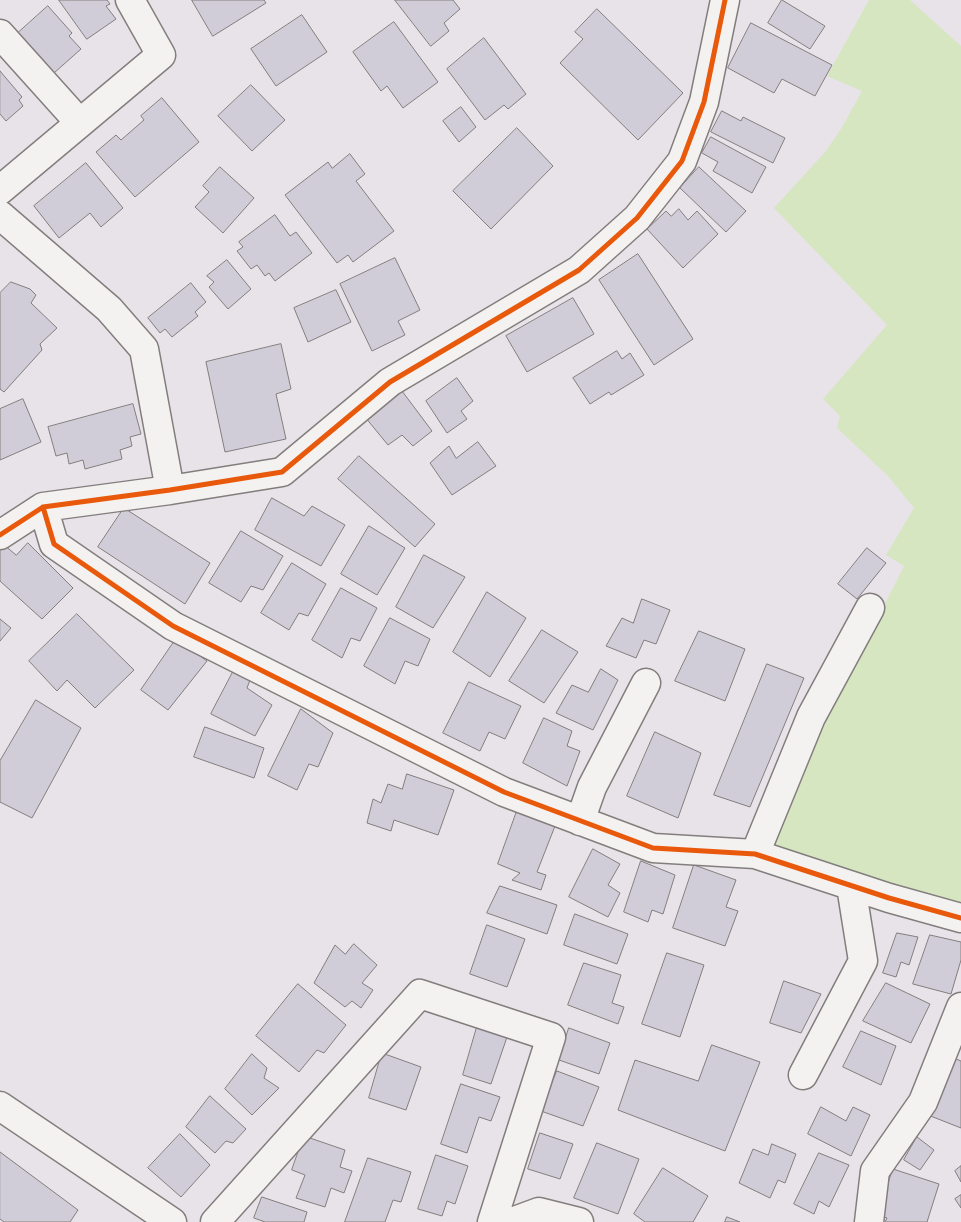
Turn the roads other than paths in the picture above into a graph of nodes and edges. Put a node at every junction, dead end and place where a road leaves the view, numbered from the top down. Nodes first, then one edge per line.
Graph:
1 (130, 0) edge
2 (724, 0) edge
3 (0, 34) edge
4 (79, 122) junction
5 (0, 190) edge
6 (0, 215) edge
7 (170, 490) junction
8 (43, 507) junction
9 (0, 535) edge
10 (870, 608) dead end
11 (646, 683) dead end
12 (580, 821) junction
13 (755, 854) junction
14 (851, 886) junction
15 (961, 918) edge
16 (961, 1007) edge
17 (803, 1075) dead end
18 (0, 1106) edge
19 (172, 1222) edge
20 (216, 1222) edge
21 (492, 1222) edge
22 (512, 1222) edge
23 (579, 1222) edge
24 (869, 1222) edge

1 - 4 street
2 - 7 street
3 - 4 street
4 - 5 street
6 - 7 street
7 - 8 street
8 - 9 street
8 - 12 street
10 - 13 street
11 - 12 street
12 - 13 street
13 - 14 street
14 - 15 street
14 - 17 street
16 - 24 street
18 - 19 street
20 - 21 street
22 - 23 street

